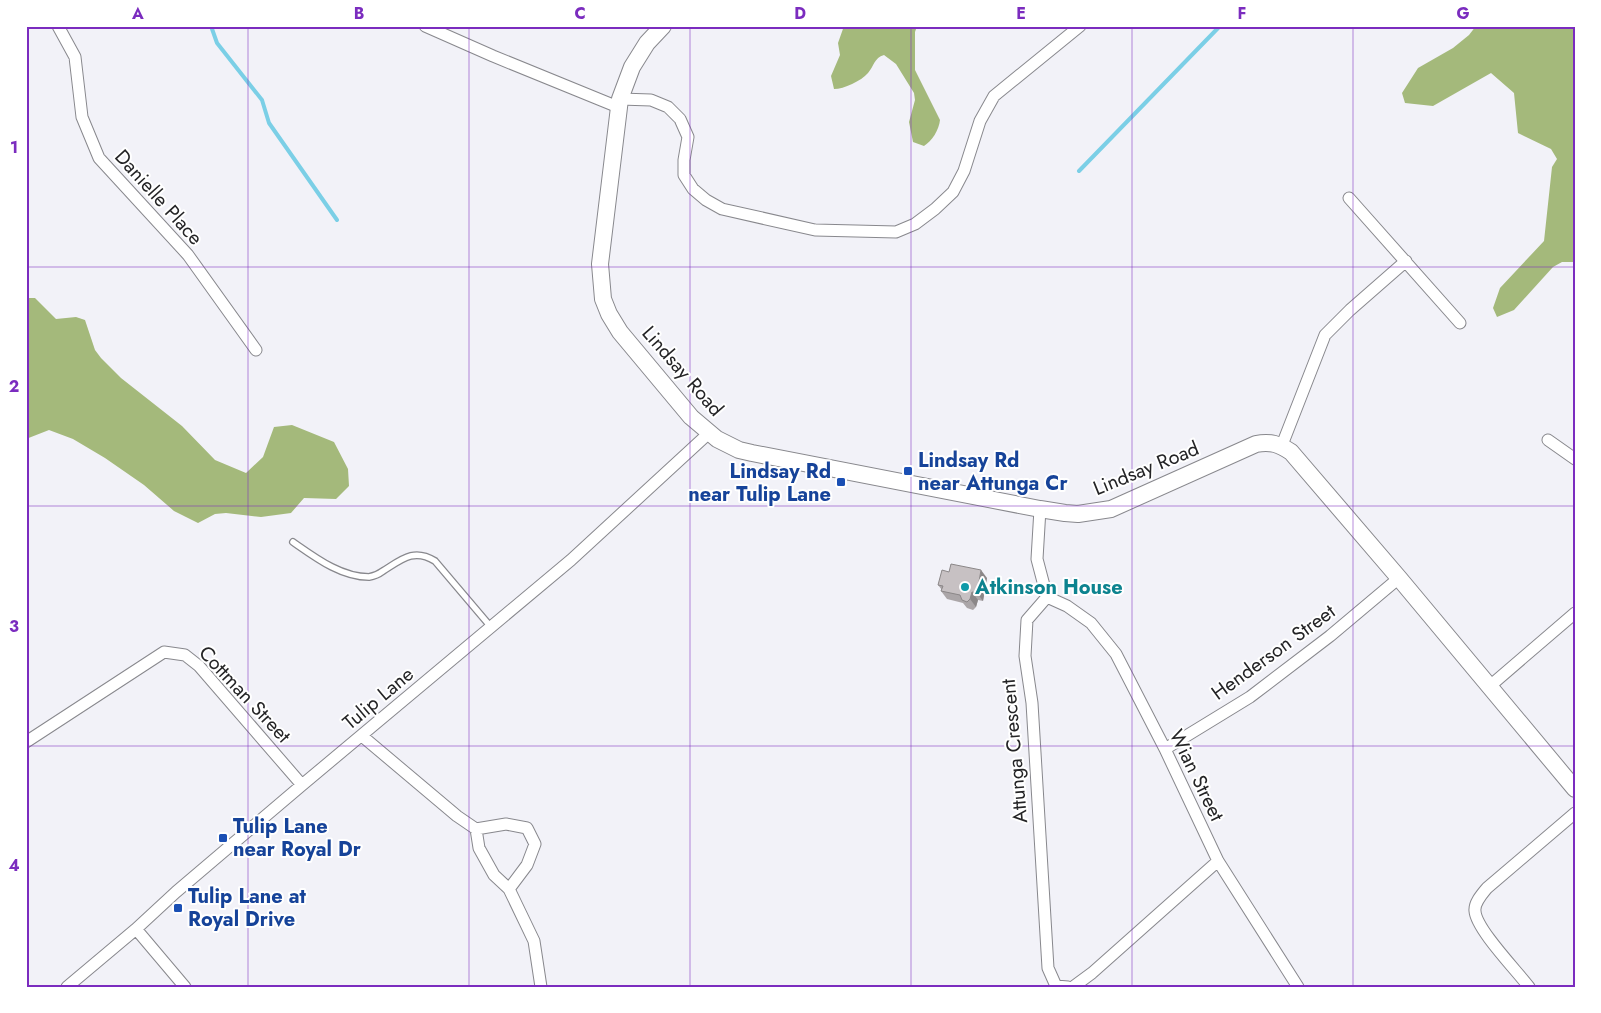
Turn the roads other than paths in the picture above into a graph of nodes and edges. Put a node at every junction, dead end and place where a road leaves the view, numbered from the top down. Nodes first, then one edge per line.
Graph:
1 (58, 26) edge
2 (425, 26) edge
3 (663, 26) edge
4 (1080, 26) edge
5 (619, 103) junction
6 (1349, 198) dead end
7 (1406, 261) junction
8 (1460, 323) dead end
9 (256, 350) dead end
10 (709, 434) junction
11 (1548, 440) dead end
12 (1282, 445) junction
13 (1575, 459) edge
14 (1040, 509) junction
15 (294, 542) dead end
16 (1399, 578) junction
17 (1047, 598) junction
18 (1575, 613) edge
19 (491, 627) junction
20 (1490, 686) junction
21 (362, 736) junction
22 (26, 742) edge
23 (1165, 750) junction
24 (302, 785) junction
25 (1575, 790) edge
26 (1575, 813) edge
27 (476, 829) junction
28 (1218, 861) junction
29 (509, 889) junction
30 (136, 929) junction
31 (67, 987) edge
32 (185, 987) edge
33 (541, 987) edge
34 (1068, 987) edge
35 (1073, 987) edge
36 (1298, 987) edge
37 (1529, 987) edge

1 - 9 street, Danielle Place
2 - 5 street
3 - 5 street, Lindsay Road
4 - 5 street
5 - 10 street, Lindsay Road
6 - 7 street
7 - 8 street
7 - 12 street
10 - 14 street, Lindsay Road
10 - 19 street, Tulip Lane
11 - 13 street
12 - 14 street, Lindsay Road
12 - 16 street
14 - 17 street
15 - 19 lane
16 - 20 street
16 - 23 street, Henderson Street
17 - 23 street, Wian Street
17 - 34 street, Attunga Crescent
18 - 20 street
19 - 21 street, Tulip Lane
20 - 25 street
21 - 24 street, Tulip Lane
21 - 27 street
22 - 24 street, Cottman Street
23 - 28 street, Wian Street
24 - 30 street, Tulip Lane
26 - 37 street
27 - 29 street
27 - 29 street
28 - 35 street
28 - 36 street, Wian Street
29 - 33 street
30 - 31 street, Tulip Lane
30 - 32 street

